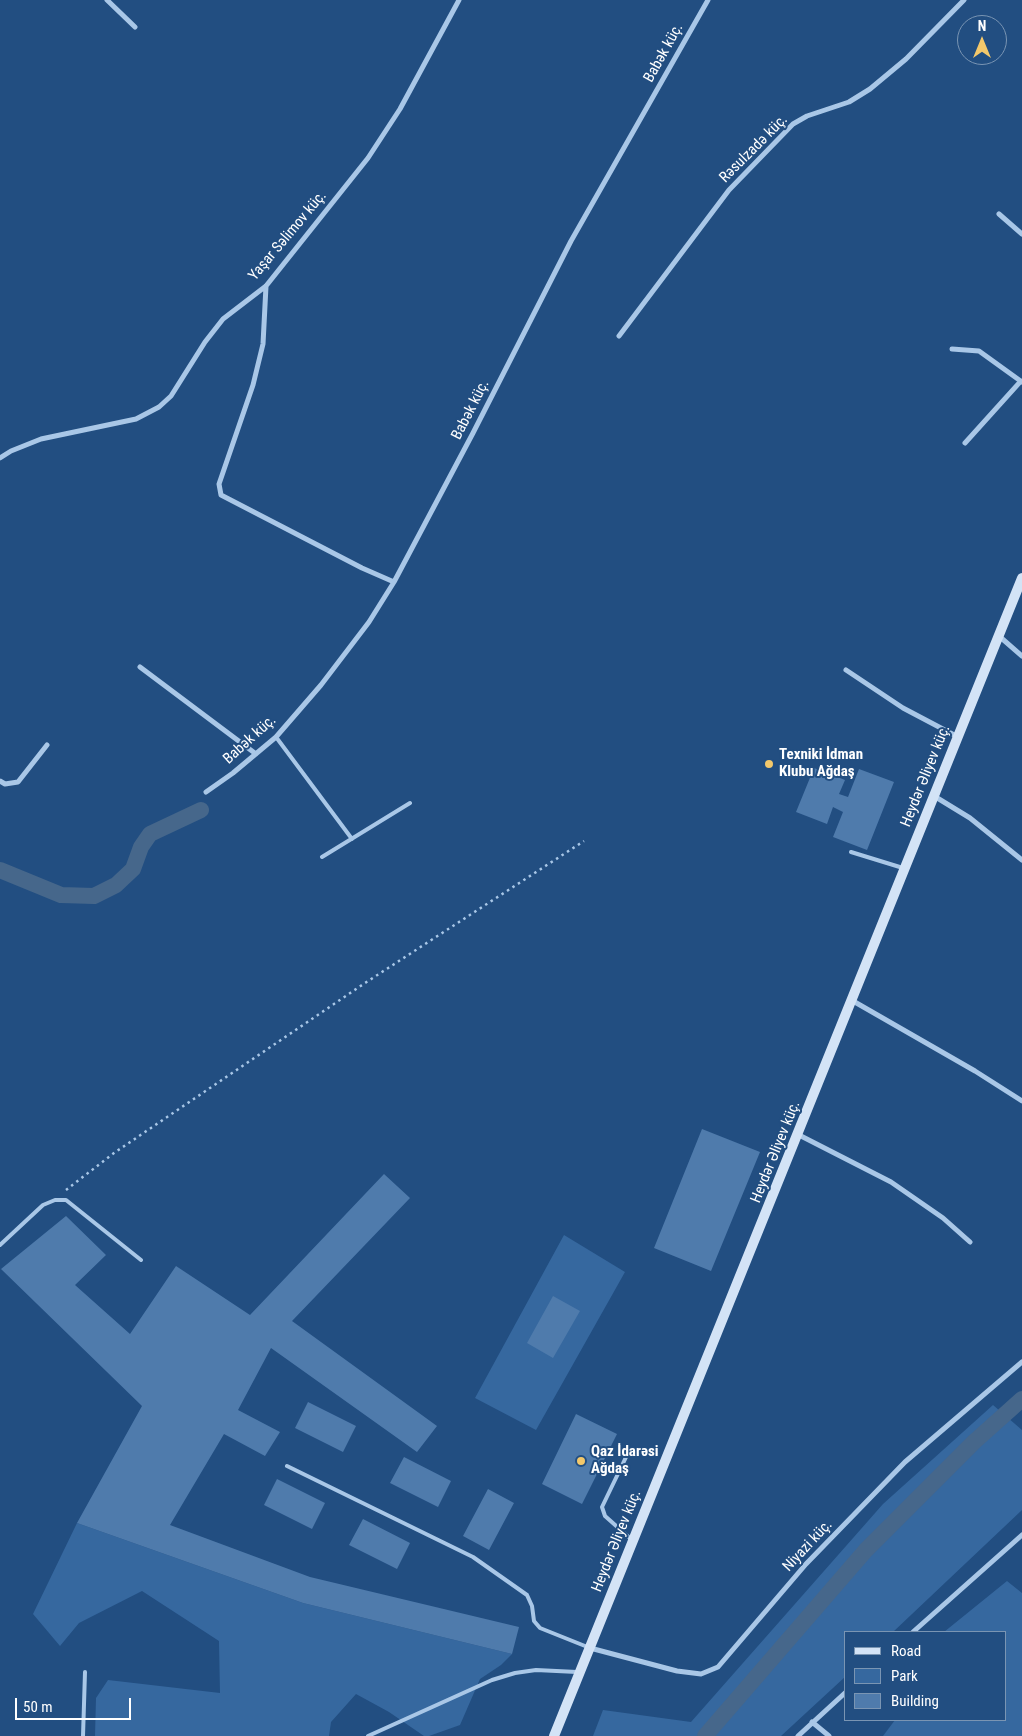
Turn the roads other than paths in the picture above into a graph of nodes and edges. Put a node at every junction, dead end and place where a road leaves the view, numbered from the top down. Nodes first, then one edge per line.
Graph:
1 (107, 0) edge
2 (459, 0) edge
3 (708, 0) edge
4 (964, 0) edge
5 (135, 27) dead end
6 (999, 214) dead end
7 (1022, 234) edge
8 (266, 286) junction
9 (619, 336) dead end
10 (952, 349) dead end
11 (1021, 381) edge
12 (965, 443) dead end
13 (0, 458) edge
14 (1022, 578) edge
15 (394, 582) junction
16 (998, 636) junction
17 (1022, 656) edge
18 (140, 667) dead end
19 (846, 670) dead end
20 (276, 737) junction
21 (958, 737) junction
22 (47, 745) dead end
23 (256, 754) junction
24 (0, 781) edge
25 (206, 792) dead end
26 (934, 795) junction
27 (410, 803) dead end
28 (352, 839) junction
29 (851, 852) dead end
30 (322, 857) dead end
31 (1022, 860) edge
32 (905, 868) junction
33 (853, 1001) junction
34 (1022, 1101) edge
35 (799, 1135) junction
36 (970, 1242) dead end
37 (0, 1245) edge
38 (141, 1260) dead end
39 (1022, 1362) edge
40 (628, 1453) dead end
41 (287, 1466) dead end
42 (1022, 1535) edge
43 (633, 1541) junction
44 (914, 1631) edge
45 (590, 1648) junction
46 (86, 1672) dead end
47 (580, 1673) junction
48 (844, 1694) edge
49 (812, 1722) junction
50 (83, 1736) edge
51 (368, 1736) edge
52 (554, 1736) edge
53 (798, 1736) edge
54 (829, 1736) edge

1 - 5 street
2 - 8 street, Yaşar Səlimov küç.
3 - 15 street, Babək küç.
4 - 9 street, Rəsulzadə küç.
6 - 7 street
8 - 13 street, Yaşar Səlimov küç.
8 - 15 street
10 - 11 street
11 - 12 street
14 - 16 main road, Heydər Əliyev küç.
15 - 20 street, Babək küç.
16 - 17 street
16 - 21 main road, Heydər Əliyev küç.
18 - 23 street
19 - 21 street
20 - 23 street, Babək küç.
20 - 28 lane
21 - 26 main road, Heydər Əliyev küç.
22 - 24 street
23 - 25 street, Babək küç.
26 - 31 street
26 - 32 main road, Heydər Əliyev küç.
27 - 28 lane
28 - 30 lane
29 - 32 lane
32 - 33 main road, Heydər Əliyev küç.
33 - 34 street
33 - 35 main road, Heydər Əliyev küç.
35 - 36 street
35 - 43 main road, Heydər Əliyev küç.
37 - 38 lane
39 - 45 street, Niyazi küç.
40 - 43 lane
41 - 45 lane
42 - 44 street
43 - 45 main road, Heydər Əliyev küç.
45 - 47 main road, Heydər Əliyev küç.
46 - 50 lane
47 - 51 lane
47 - 52 main road, Heydər Əliyev küç.
48 - 49 street
49 - 53 street
49 - 54 street

